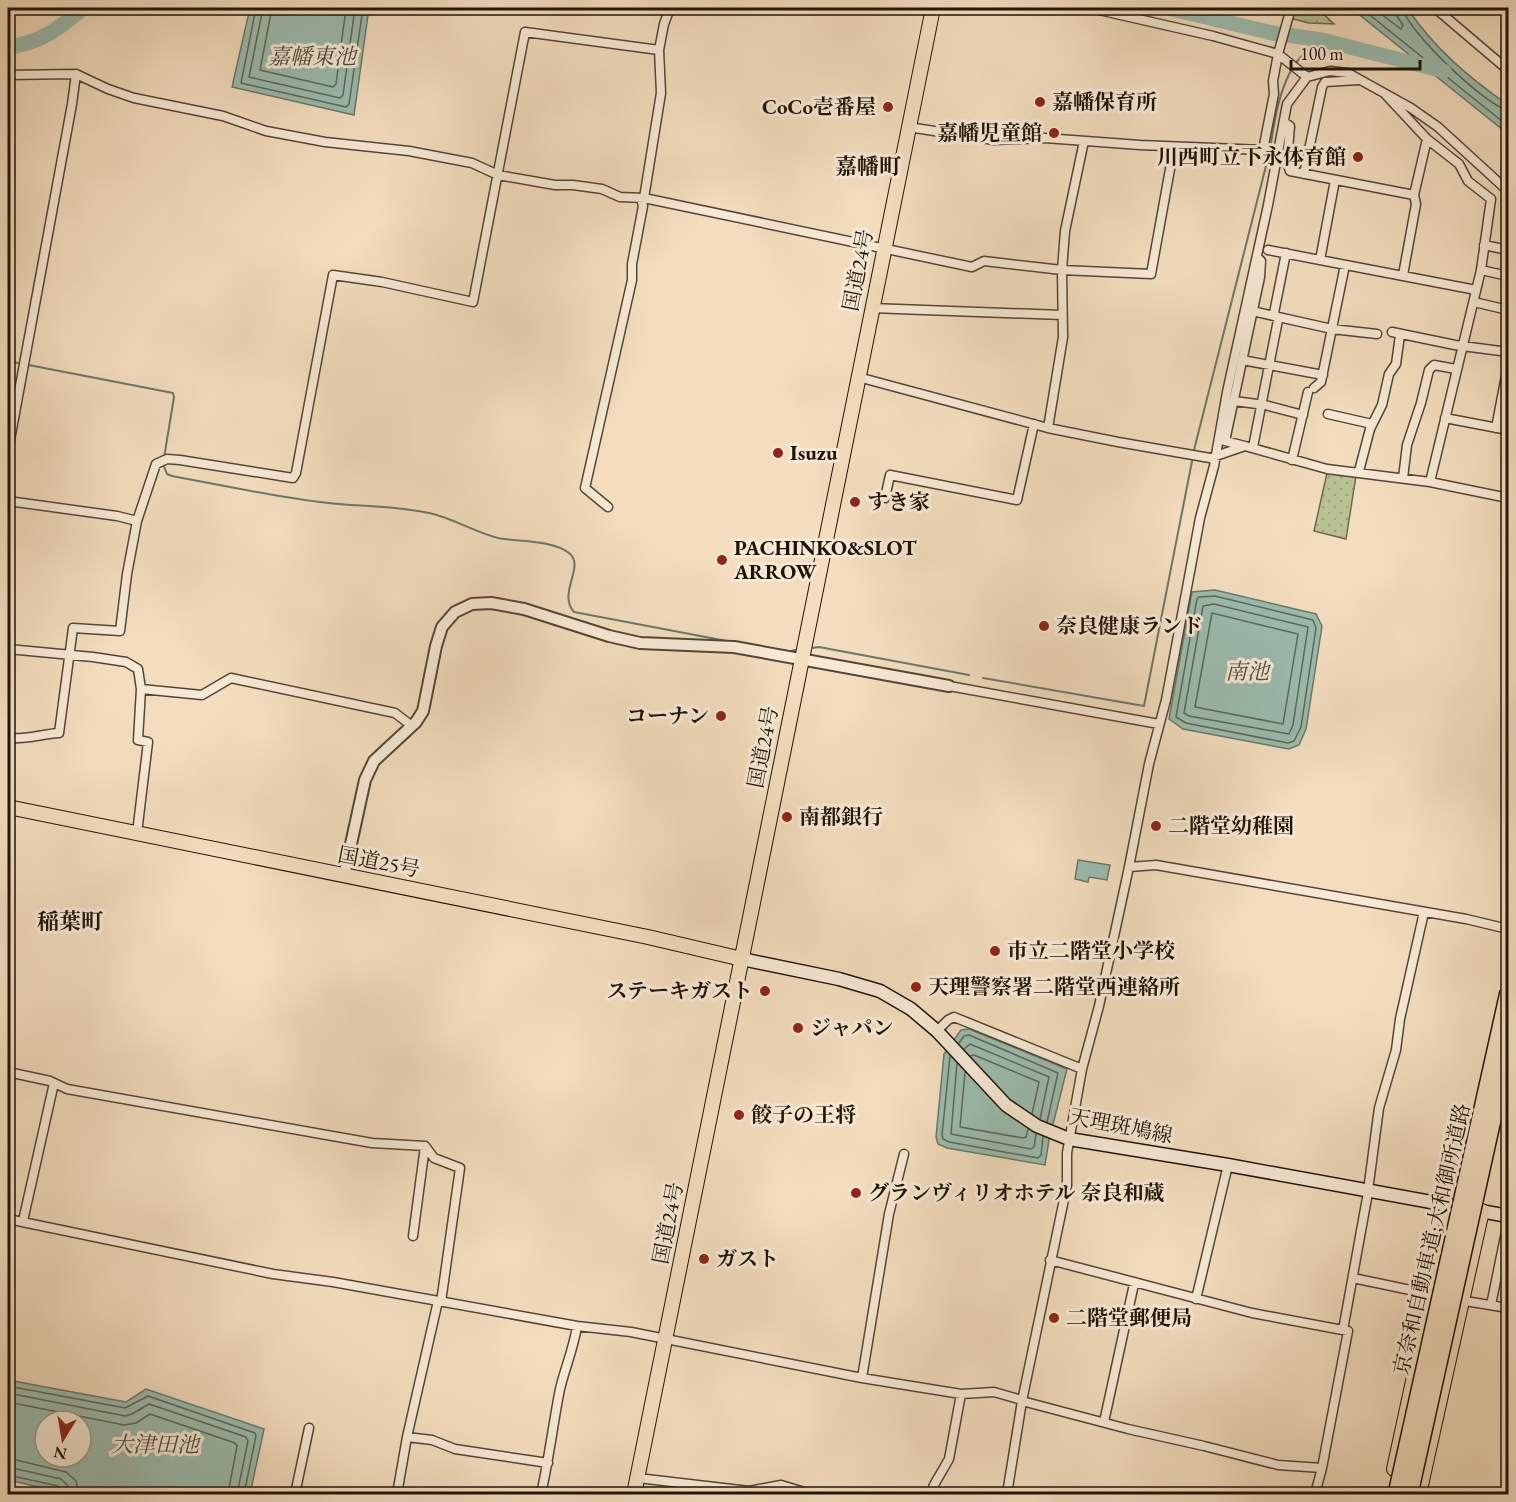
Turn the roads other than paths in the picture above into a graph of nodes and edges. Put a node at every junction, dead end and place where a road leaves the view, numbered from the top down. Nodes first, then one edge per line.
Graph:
1 (670, 8) edge
2 (933, 8) edge
3 (1090, 8) edge
4 (1291, 8) edge
5 (1435, 8) edge
6 (659, 50) junction
7 (1279, 51) junction
8 (1509, 70) edge
9 (76, 74) junction
10 (1304, 74) junction
11 (8, 75) edge
12 (1360, 80) junction
13 (1384, 92) junction
14 (1275, 95) junction
15 (1286, 103) junction
16 (1284, 122) junction
17 (908, 127) junction
18 (1427, 139) junction
19 (1084, 141) junction
20 (1174, 147) junction
21 (1304, 174) junction
22 (498, 175) junction
23 (1335, 180) junction
24 (1509, 191) edge
25 (1414, 195) junction
26 (643, 198) junction
27 (1484, 245) junction
28 (884, 247) junction
29 (1268, 250) dead end
30 (1509, 250) edge
31 (1286, 253) junction
32 (1256, 257) junction
33 (1320, 260) junction
34 (1345, 265) junction
35 (1062, 270) junction
36 (1481, 270) junction
37 (1403, 275) junction
38 (1509, 276) edge
39 (1476, 290) junction
40 (1474, 302) junction
41 (871, 308) junction
42 (1509, 310) edge
43 (1252, 311) junction
44 (1062, 315) junction
45 (1276, 316) junction
46 (1332, 329) junction
47 (1377, 334) dead end
48 (1463, 346) junction
49 (1509, 352) edge
50 (1242, 360) junction
51 (1269, 365) junction
52 (1509, 365) edge
53 (1456, 369) junction
54 (1323, 375) junction
55 (858, 377) junction
56 (1234, 401) junction
57 (1261, 406) junction
58 (1328, 414) dead end
59 (1303, 415) junction
60 (1445, 418) junction
61 (1034, 424) junction
62 (1372, 424) junction
63 (1048, 428) junction
64 (1496, 428) junction
65 (1509, 430) edge
66 (1225, 441) junction
67 (1249, 447) junction
68 (8, 451) edge
69 (1219, 456) junction
70 (1292, 460) junction
71 (1359, 471) junction
72 (1403, 478) junction
73 (1430, 482) junction
74 (885, 498) dead end
75 (1509, 498) edge
76 (8, 501) edge
77 (608, 507) dead end
78 (137, 522) junction
79 (8, 649) edge
80 (71, 653) junction
81 (802, 658) junction
82 (949, 686) joint
83 (141, 689) junction
84 (1159, 724) junction
85 (412, 726) junction
86 (8, 738) edge
87 (8, 807) edge
88 (137, 833) junction
89 (1129, 867) junction
90 (344, 876) junction
91 (1424, 912) junction
92 (1509, 929) edge
93 (742, 958) junction
94 (1509, 993) edge
95 (941, 1036) junction
96 (1509, 1052) edge
97 (1082, 1070) junction
98 (8, 1072) edge
99 (54, 1083) junction
100 (1069, 1139) junction
101 (425, 1146) junction
102 (904, 1154) dead end
103 (1228, 1165) junction
104 (1368, 1191) junction
105 (1451, 1206) junction
106 (1482, 1211) junction
107 (1509, 1216) edge
108 (8, 1219) edge
109 (23, 1221) junction
110 (1509, 1222) edge
111 (413, 1236) dead end
112 (1050, 1260) junction
113 (1353, 1278) junction
114 (1134, 1284) junction
115 (1432, 1294) junction
116 (1196, 1299) junction
117 (1462, 1300) junction
118 (439, 1301) junction
119 (1491, 1305) junction
120 (1509, 1308) edge
121 (577, 1326) junction
122 (1343, 1330) junction
123 (666, 1339) junction
124 (862, 1378) junction
125 (961, 1394) junction
126 (1022, 1400) junction
127 (1104, 1422) junction
128 (309, 1428) dead end
129 (407, 1437) junction
130 (548, 1463) junction
131 (1322, 1468) junction
132 (638, 1478) junction
133 (295, 1494) edge
134 (397, 1494) edge
135 (541, 1494) edge
136 (634, 1494) edge
137 (811, 1494) edge
138 (931, 1494) edge
139 (1007, 1494) edge
140 (1315, 1494) edge
141 (1389, 1494) edge
142 (1396, 1494) edge
143 (1410, 1494) edge
144 (1419, 1494) edge

1 - 6 street
2 - 17 highway, 国道24号
3 - 7 street
4 - 7 street
5 - 8 street
6 - 22 street
6 - 26 street
7 - 10 street
7 - 14 street
9 - 11 street
9 - 22 street
9 - 68 street
10 - 12 street
10 - 15 street
12 - 13 street
12 - 21 street
13 - 18 street
13 - 24 street
14 - 15 street
14 - 20 street
15 - 16 street
16 - 21 street
16 - 32 street
17 - 19 street
17 - 28 highway, 国道24号
18 - 25 street
18 - 27 street
19 - 20 street
19 - 35 street
20 - 35 street
21 - 23 street
22 - 26 street
22 - 78 street
23 - 25 street
23 - 33 street
25 - 37 street
26 - 28 street
26 - 77 street
27 - 30 street
27 - 36 street
28 - 35 street
28 - 41 highway, 国道24号
29 - 31 street
31 - 33 street
31 - 45 street
32 - 43 street
32 - 69 street
33 - 34 street
34 - 37 street
34 - 46 street
35 - 44 street
36 - 38 street
36 - 39 street
37 - 39 street
39 - 40 street
40 - 42 street
40 - 48 street
41 - 44 street
41 - 55 highway, 国道24号
43 - 45 street
43 - 50 street
44 - 63 street
45 - 46 street
45 - 51 street
46 - 47 street
46 - 54 street
48 - 49 street
48 - 53 street
48 - 62 street
50 - 51 street
50 - 56 street
51 - 54 street
51 - 57 street
52 - 64 street
53 - 60 street
53 - 72 street
54 - 59 street
55 - 61 street
55 - 81 highway, 国道24号
56 - 57 street
56 - 66 street
57 - 59 street
57 - 67 street
58 - 62 street
59 - 70 street
60 - 64 street
60 - 73 street
61 - 63 street
61 - 74 street
62 - 71 street
63 - 69 street
64 - 65 street
66 - 67 street
66 - 69 street
67 - 69 street
67 - 70 street
69 - 84 street
70 - 71 street
71 - 72 street
72 - 73 street
73 - 75 street
76 - 78 street
78 - 80 street
79 - 80 street
80 - 83 street
80 - 86 street
81 - 82 street
81 - 85 street
81 - 93 highway, 国道24号
82 - 84 street
83 - 85 street
83 - 88 street
84 - 89 street
85 - 90 street
87 - 88 highway, 国道25号
88 - 90 highway, 国道25号
89 - 91 street
89 - 97 street
90 - 93 highway, 国道25号
91 - 92 street
91 - 104 street
93 - 95 main road, 天理斑鳩線
93 - 123 highway, 国道24号
94 - 142 highway, 京奈和自動車道;大和御所道路, bridge
95 - 97 street
95 - 100 main road, 天理斑鳩線
96 - 143 highway, 京奈和自動車道;大和御所道路, bridge
97 - 100 street
98 - 99 street
99 - 101 street
99 - 109 street
100 - 103 main road, 天理斑鳩線
100 - 112 street
101 - 111 street
101 - 118 street
102 - 124 street
103 - 104 main road, 天理斑鳩線
103 - 116 street
104 - 105 main road, 天理斑鳩線
104 - 113 street
105 - 106 main road, 天理斑鳩線
105 - 115 highway
106 - 107 main road, 天理斑鳩線
106 - 117 highway
108 - 109 street
109 - 118 street
110 - 119 street
112 - 114 street
112 - 126 street
113 - 115 street
113 - 122 street
114 - 116 street
114 - 127 street
115 - 117 street
115 - 141 highway
116 - 122 street
117 - 119 street
117 - 144 highway
118 - 121 street
118 - 129 street
119 - 120 street
121 - 123 street
121 - 130 street
122 - 131 street
123 - 124 street
123 - 132 highway, 国道24号
124 - 125 street
125 - 126 street
125 - 138 street
126 - 127 street
126 - 139 street
127 - 131 street
128 - 133 street
129 - 130 street
129 - 134 street
130 - 135 street
131 - 140 street
132 - 136 highway, 国道24号
132 - 137 street

